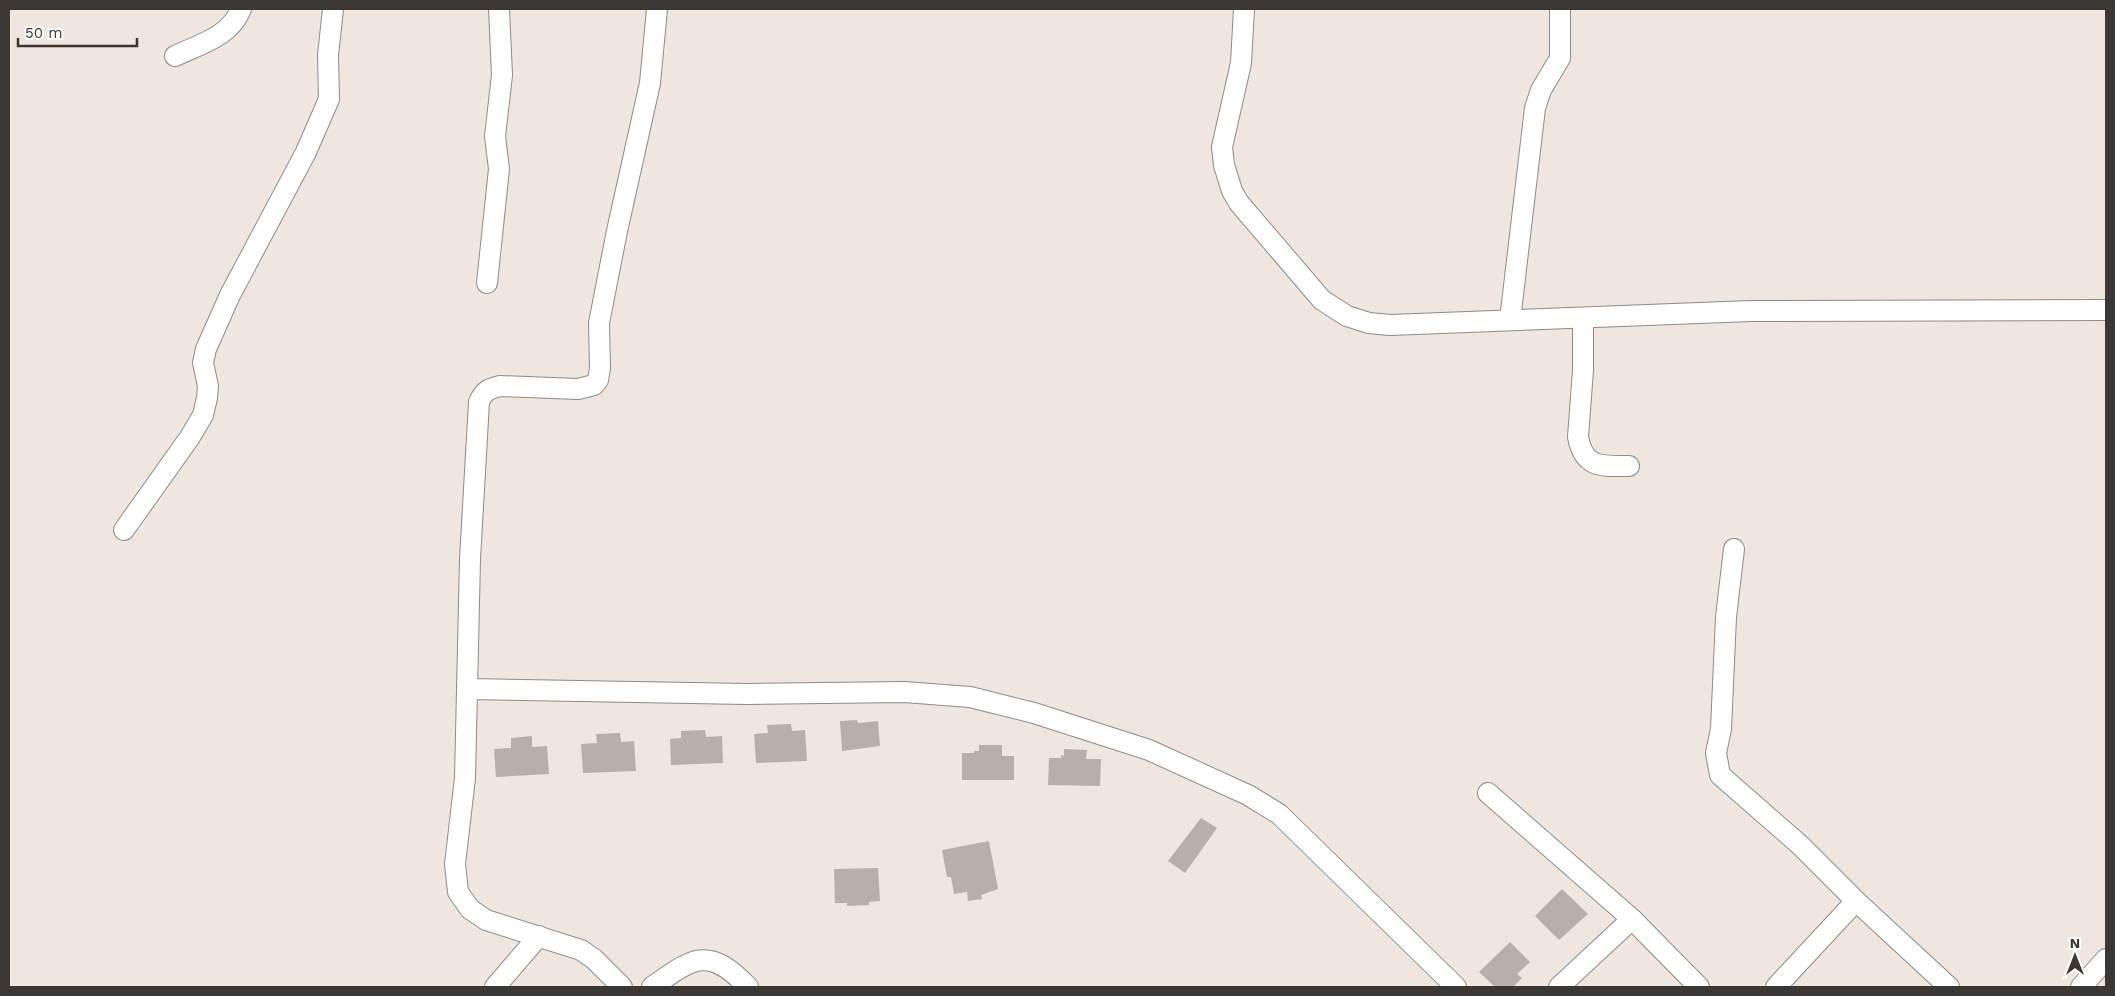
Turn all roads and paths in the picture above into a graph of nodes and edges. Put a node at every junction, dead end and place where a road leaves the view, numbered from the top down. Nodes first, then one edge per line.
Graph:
1 (241, 9) edge
2 (333, 9) edge
3 (499, 9) edge
4 (657, 9) edge
5 (1244, 9) edge
6 (1560, 9) edge
7 (175, 56) dead end
8 (487, 283) dead end
9 (2106, 310) edge
10 (1583, 319) junction
11 (1510, 320) junction
12 (1629, 466) dead end
13 (124, 530) dead end
14 (1734, 549) dead end
15 (467, 689) junction
16 (1488, 793) dead end
17 (1856, 901) junction
18 (1632, 919) junction
19 (539, 936) junction
20 (2106, 959) edge
21 (495, 987) edge
22 (620, 987) edge
23 (652, 987) edge
24 (748, 987) edge
25 (1456, 987) edge
26 (1559, 987) edge
27 (1699, 987) edge
28 (1776, 987) edge
29 (1949, 987) edge
30 (2081, 987) edge

1 - 7 street
2 - 13 street
3 - 8 street
4 - 15 street
5 - 11 street
6 - 11 street
9 - 10 street
10 - 11 street
10 - 12 street
14 - 17 street
15 - 19 street
15 - 25 street
16 - 18 street
17 - 28 street
17 - 29 street
18 - 26 street
18 - 27 street
19 - 21 street
19 - 22 street
20 - 30 street
23 - 24 street

